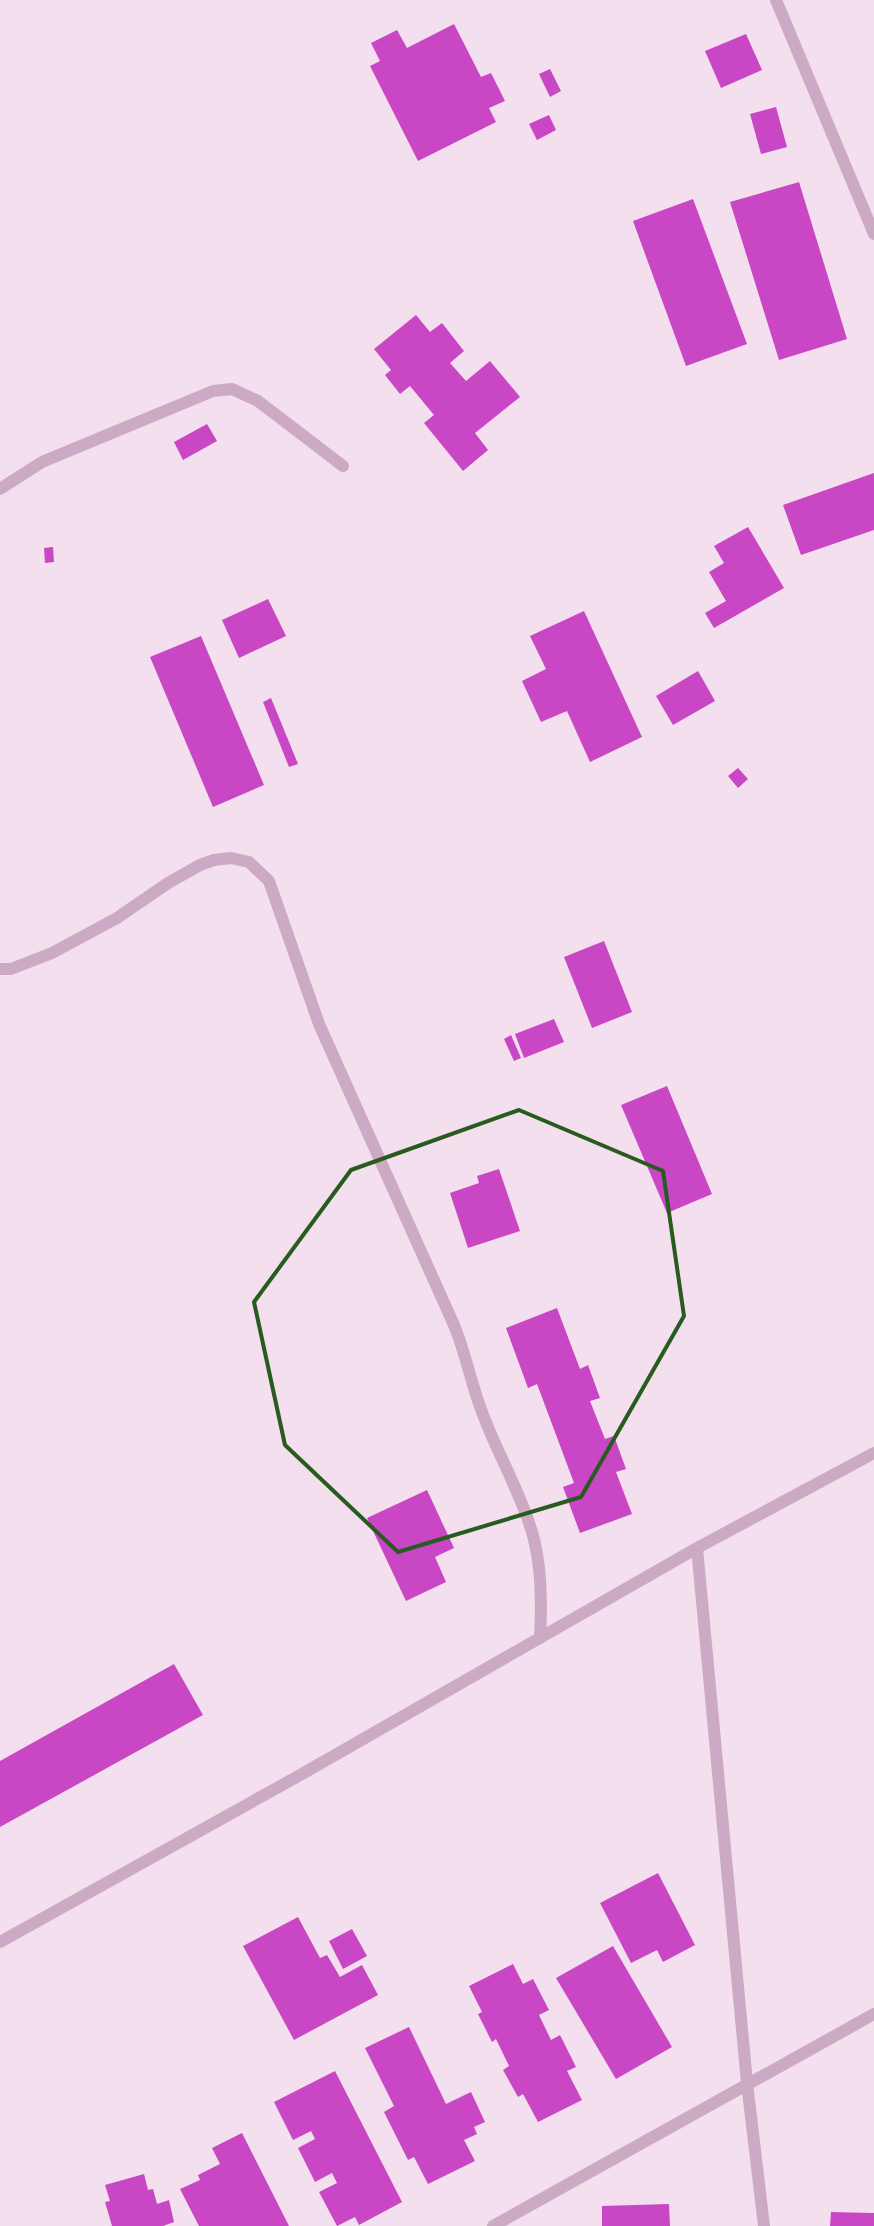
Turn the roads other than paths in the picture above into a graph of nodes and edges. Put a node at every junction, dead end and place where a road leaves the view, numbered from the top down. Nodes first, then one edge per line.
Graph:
1 (776, 0) edge
2 (874, 234) edge
3 (343, 466) dead end
4 (0, 489) edge
5 (0, 969) edge
6 (874, 1453) edge
7 (697, 1548) junction
8 (540, 1638) junction
9 (0, 1942) edge
10 (874, 2014) edge
11 (747, 2083) junction
12 (493, 2226) edge
13 (764, 2226) edge

1 - 2 street
3 - 4 street
5 - 8 street
6 - 7 street
7 - 8 street
7 - 11 street
8 - 9 street
10 - 11 street
11 - 12 street
11 - 13 street

